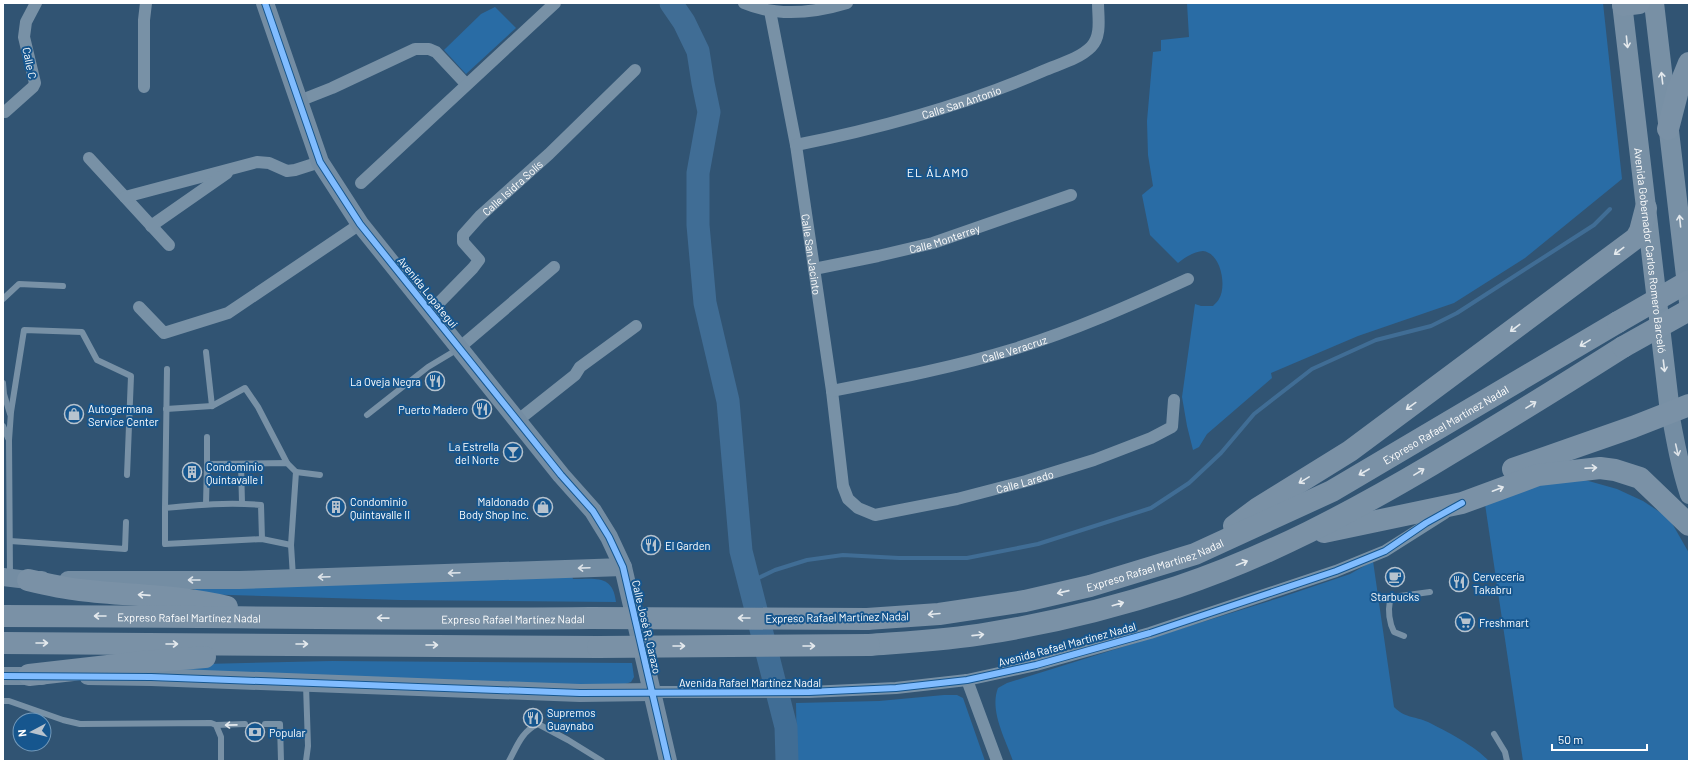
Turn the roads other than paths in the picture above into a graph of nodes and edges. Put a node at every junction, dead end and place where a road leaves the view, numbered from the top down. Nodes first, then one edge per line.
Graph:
1 (36, 3) edge
2 (146, 3) edge
3 (265, 3) edge
4 (555, 3) edge
5 (744, 3) edge
6 (847, 3) edge
7 (1098, 3) edge
8 (1654, 3) edge
9 (1628, 4) edge
10 (770, 11) junction
11 (1689, 63) edge
12 (635, 70) dead end
13 (466, 84) junction
14 (144, 87) dead end
15 (299, 101) junction
16 (5, 112) dead end
17 (1668, 129) junction
18 (796, 145) junction
19 (89, 158) dead end
20 (320, 162) junction
21 (234, 168) junction
22 (361, 183) dead end
23 (1071, 195) dead end
24 (125, 197) junction
25 (1646, 208) junction
26 (360, 224) junction
27 (151, 226) junction
28 (169, 245) dead end
29 (554, 267) dead end
30 (814, 268) junction
31 (1188, 279) dead end
32 (1689, 281) edge
33 (63, 286) dead end
34 (3, 299) edge
35 (1689, 302) edge
36 (139, 307) dead end
37 (1689, 310) edge
38 (430, 312) junction
39 (636, 326) dead end
40 (459, 348) junction
41 (206, 352) dead end
42 (167, 369) dead end
43 (3, 383) edge
44 (832, 391) junction
45 (1174, 400) dead end
46 (212, 406) junction
47 (1679, 408) edge
48 (166, 409) junction
49 (11, 415) junction
50 (367, 415) dead end
51 (517, 421) junction
52 (3, 426) edge
53 (1633, 427) junction
54 (207, 437) dead end
55 (9, 440) junction
56 (287, 463) junction
57 (207, 464) junction
58 (241, 464) junction
59 (296, 472) junction
60 (127, 475) dead end
61 (320, 475) dead end
62 (1538, 475) junction
63 (1689, 495) edge
64 (848, 499) joint
65 (242, 503) junction
66 (1462, 503) junction
67 (206, 504) junction
68 (165, 508) junction
69 (126, 522) dead end
70 (1366, 524) junction
71 (1689, 525) edge
72 (1299, 537) junction
73 (262, 539) junction
74 (10, 541) junction
75 (291, 545) junction
76 (1194, 554) junction
77 (623, 567) junction
78 (14, 578) edge
79 (293, 578) junction
80 (1430, 592) dead end
81 (3, 616) edge
82 (265, 616) junction
83 (1404, 636) dead end
84 (3, 643) edge
85 (263, 644) junction
86 (29, 675) junction
87 (3, 676) edge
88 (967, 680) junction
89 (306, 684) junction
90 (652, 692) junction
91 (3, 701) edge
92 (245, 724) dead end
93 (264, 724) dead end
94 (216, 725) junction
95 (1494, 734) dead end
96 (221, 761) edge
97 (281, 761) edge
98 (306, 761) edge
99 (509, 761) edge
100 (602, 761) edge
101 (668, 761) edge
102 (997, 761) edge
103 (1507, 761) edge

1 - 16 street, Calle C
2 - 14 street
3 - 15 street, Avenida Lopategui
4 - 13 street
5 - 10 street
6 - 10 street
7 - 18 street, Calle San Antonio
17 -> 8 main road
9 -> 25 main road, Avenida Gobernador Carlos Romero Barceló
10 - 18 street, Calle San Jacinto
11 - 17 highway
12 - 38 street, Calle Isidra Solís
13 - 15 street
13 - 22 street
15 - 20 street, Avenida Lopategui
35 -> 17 main road
18 - 30 street, Calle San Jacinto
19 - 24 street
20 - 21 street
20 - 26 street, Avenida Lopategui
21 - 24 street
21 - 27 street
23 - 30 street, Calle Monterrey
24 - 27 street
25 -> 47 main road, Avenida Gobernador Carlos Romero Barceló
25 -> 76 highway
26 - 36 street
26 - 38 street, Avenida Lopategui
27 - 28 street
29 - 40 street
30 - 44 street, Calle San Jacinto
31 - 44 street, Calle Veracruz
32 -> 76 highway, Expreso Rafael Martínez Nadal, bridge
33 - 34 lane
72 -> 37 highway, bridge
38 - 40 street, Avenida Lopategui
39 - 51 street
40 - 50 lane
40 - 51 street, Avenida Lopategui
41 - 46 lane
42 - 48 lane
43 - 49 lane
44 - 64 street, Calle San Jacinto
45 - 64 street, Calle Laredo
46 - 48 lane
46 - 56 lane
47 - 53 highway
47 -> 63 street, Avenida Gobernador Carlos Romero Barceló
48 - 68 lane
49 - 55 lane
49 - 60 lane
51 - 77 street, Avenida Lopategui
52 - 55 lane
53 - 62 highway
53 - 70 highway
54 - 57 lane
55 - 74 lane
56 - 58 lane
56 - 59 lane
57 - 58 lane
57 - 67 lane
58 - 65 lane
59 - 61 lane
59 - 75 lane
66 -> 62 highway
62 -> 71 highway
65 - 67 lane
65 - 73 lane
66 - 70 highway
66 - 88 street, Avenida Rafael Martínez Nadal
67 - 68 lane
68 - 73 lane
69 - 74 lane
70 - 72 highway
85 -> 72 highway, bridge
73 - 75 lane
74 - 78 lane
75 - 79 lane
76 -> 82 highway, Expreso Rafael Martínez Nadal, bridge
77 -> 79 street
77 - 90 street, Calle José R. Carazo
79 -> 78 street
82 -> 78 highway
80 - 83 lane
82 -> 81 highway, Expreso Rafael Martínez Nadal
84 -> 85 highway
85 - 86 highway
86 - 87 street
86 - 89 street
88 - 90 street, Avenida Rafael Martínez Nadal
88 - 102 street
89 - 90 street
89 - 98 lane
90 - 101 street, Calle José R. Carazo
91 - 94 lane
92 -> 94 lane
93 - 97 lane
94 - 96 lane
95 - 103 lane
99 - 100 lane

